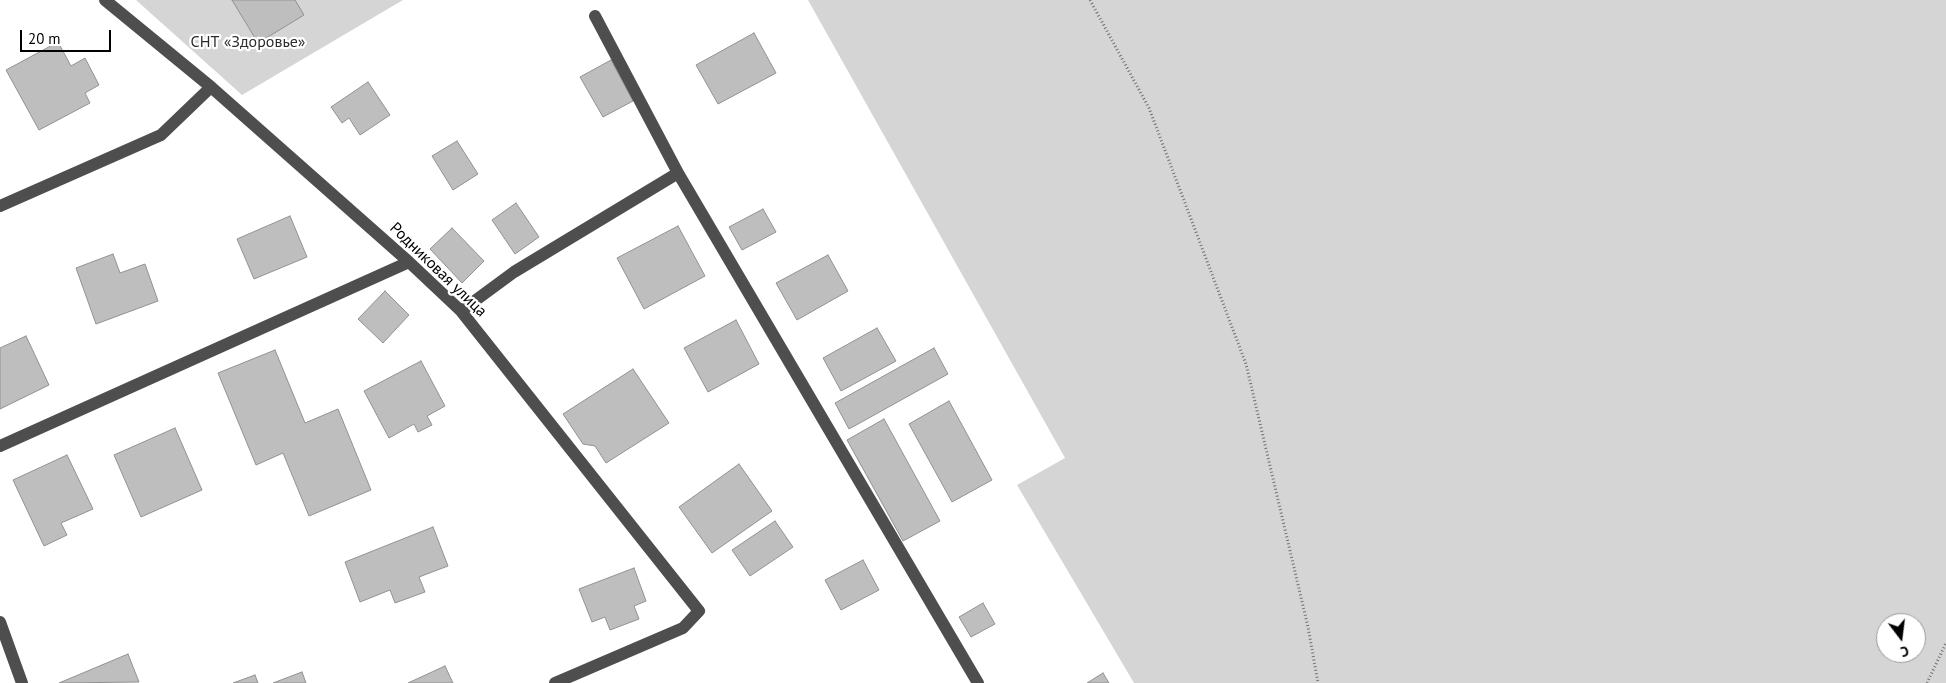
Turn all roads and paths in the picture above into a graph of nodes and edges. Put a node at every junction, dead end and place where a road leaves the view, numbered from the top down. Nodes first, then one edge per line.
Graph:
1 (104, 0) edge
2 (1090, 0) edge
3 (595, 16) dead end
4 (211, 87) junction
5 (678, 173) junction
6 (0, 206) edge
7 (409, 262) junction
8 (461, 311) junction
9 (0, 446) edge
10 (0, 622) edge
11 (1946, 643) edge
12 (22, 683) edge
13 (555, 683) edge
14 (978, 683) edge
15 (1318, 683) edge
16 (1927, 683) edge

1 - 4 street, Родниковая улица
2 - 15 path
3 - 5 street
4 - 6 street
4 - 7 street, Родниковая улица
5 - 8 street
5 - 14 street
7 - 8 street, Родниковая улица
7 - 9 street
8 - 13 street, Родниковая улица
10 - 12 street
11 - 16 path

